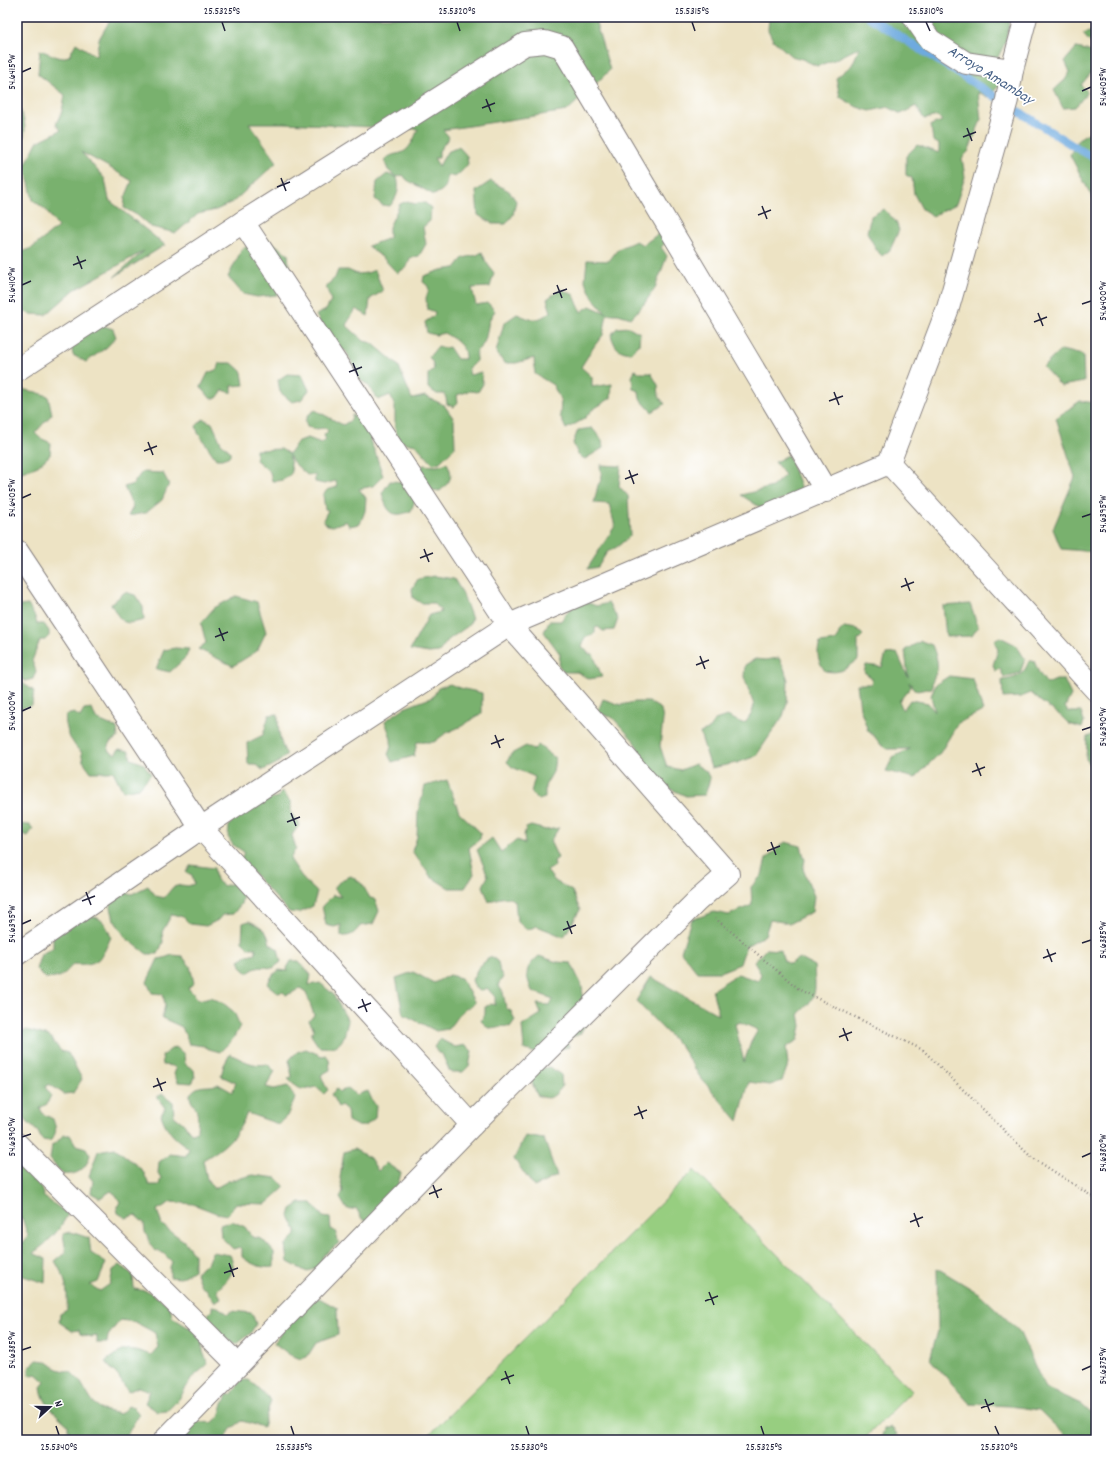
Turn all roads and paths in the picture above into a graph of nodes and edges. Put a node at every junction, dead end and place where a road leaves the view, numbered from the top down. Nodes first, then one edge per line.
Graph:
1 (914, 17) edge
2 (1026, 17) edge
3 (1012, 70) junction
4 (243, 222) junction
5 (17, 370) edge
6 (889, 463) junction
7 (826, 490) junction
8 (17, 551) edge
9 (508, 625) junction
10 (1096, 690) edge
11 (201, 828) junction
12 (697, 901) junction
13 (17, 954) edge
14 (472, 1125) junction
15 (17, 1144) edge
16 (1096, 1199) edge
17 (238, 1365) junction
18 (165, 1440) edge

1 - 3 street
2 - 3 street
3 - 6 street
4 - 5 street
4 - 7 street
4 - 9 street
6 - 7 street
6 - 10 street
7 - 9 street
8 - 11 street
9 - 11 street
9 - 12 street
11 - 13 street
11 - 14 street
12 - 14 street
12 - 16 path
14 - 17 street
15 - 17 street
17 - 18 street

